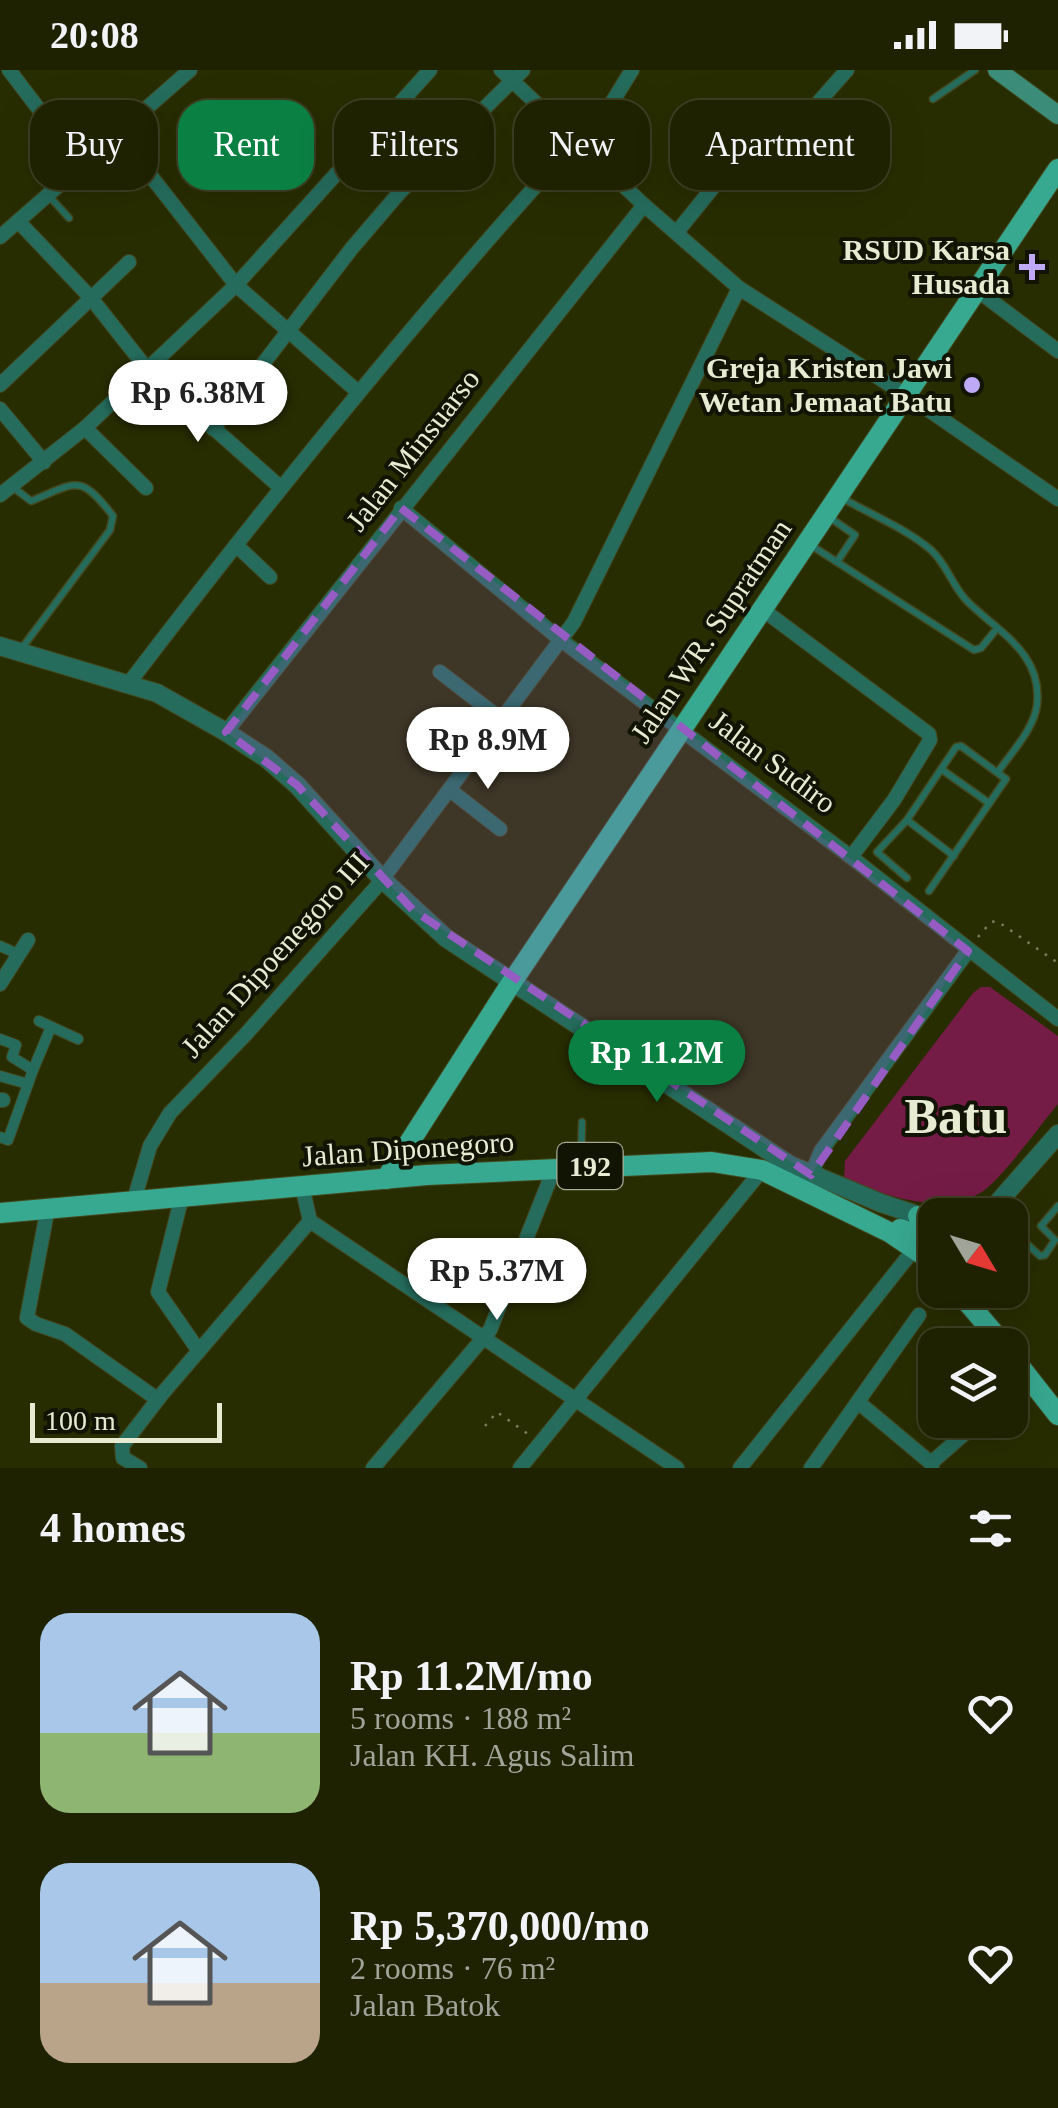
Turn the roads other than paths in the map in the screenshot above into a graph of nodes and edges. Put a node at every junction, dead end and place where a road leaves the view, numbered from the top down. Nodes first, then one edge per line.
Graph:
1 (9, 70) edge
2 (190, 70) edge
3 (430, 70) edge
4 (632, 70) edge
5 (847, 70) edge
6 (975, 70) edge
7 (997, 70) edge
8 (512, 73) edge
9 (933, 99) dead end
10 (32, 100) edge
11 (156, 100) edge
12 (538, 100) edge
13 (611, 100) edge
14 (1058, 115) edge
15 (1058, 169) edge
16 (158, 186) edge
17 (55, 190) edge
18 (536, 190) edge
19 (628, 190) edge
20 (49, 195) junction
21 (644, 205) junction
22 (70, 218) dead end
23 (18, 221) junction
24 (677, 232) junction
25 (0, 237) edge
26 (129, 262) dead end
27 (236, 286) junction
28 (739, 288) junction
29 (977, 290) junction
30 (91, 298) junction
31 (290, 330) junction
32 (1058, 351) edge
33 (147, 369) junction
34 (0, 385) edge
35 (358, 392) junction
36 (906, 396) junction
37 (0, 409) edge
38 (85, 428) junction
39 (213, 428) junction
40 (44, 462) junction
41 (280, 487) junction
42 (146, 488) dead end
43 (6, 491) edge
44 (839, 495) junction
45 (1058, 499) edge
46 (401, 508) junction
47 (825, 515) junction
48 (807, 542) junction
49 (236, 545) junction
50 (837, 562) junction
51 (270, 577) dead end
52 (762, 609) junction
53 (994, 632) dead end
54 (561, 640) junction
55 (0, 646) edge
56 (19, 652) junction
57 (440, 672) dead end
58 (128, 683) junction
59 (502, 720) junction
60 (682, 728) junction
61 (226, 732) junction
62 (941, 769) junction
63 (998, 772) junction
64 (450, 790) junction
65 (989, 803) junction
66 (907, 820) junction
67 (500, 829) dead end
68 (852, 856) junction
69 (954, 856) junction
70 (907, 878) dead end
71 (382, 879) junction
72 (929, 891) dead end
73 (28, 940) dead end
74 (0, 946) edge
75 (968, 950) junction
76 (20, 954) junction
77 (512, 982) junction
78 (0, 984) edge
79 (1058, 1018) edge
80 (39, 1021) dead end
81 (51, 1027) junction
82 (0, 1039) edge
83 (78, 1039) dead end
84 (33, 1070) junction
85 (0, 1076) edge
86 (28, 1084) junction
87 (582, 1122) dead end
88 (418, 1130) junction
89 (1058, 1134) edge
90 (0, 1136) edge
91 (581, 1166) junction
92 (554, 1169) junction
93 (762, 1170) junction
94 (427, 1175) junction
95 (386, 1179) junction
96 (811, 1184) junction
97 (302, 1186) junction
98 (182, 1196) junction
99 (1005, 1198) edge
100 (134, 1200) junction
101 (1058, 1206) edge
102 (48, 1207) junction
103 (0, 1213) edge
104 (918, 1217) edge
105 (310, 1221) junction
106 (886, 1230) junction
107 (918, 1235) edge
108 (1028, 1245) edge
109 (915, 1248) junction
110 (918, 1250) edge
111 (972, 1308) edge
112 (919, 1315) dead end
113 (989, 1328) edge
114 (484, 1340) junction
115 (199, 1350) junction
116 (1028, 1380) edge
117 (157, 1399) junction
118 (575, 1402) junction
119 (858, 1402) junction
120 (1058, 1416) edge
121 (961, 1438) edge
122 (932, 1465) edge
123 (140, 1468) edge
124 (372, 1468) edge
125 (520, 1468) edge
126 (677, 1468) edge
127 (740, 1468) edge
128 (811, 1468) edge

1 - 10 street
2 - 11 street
3 - 27 street
4 - 13 street
5 - 24 street
6 - 9 lane
7 - 14 main road
8 - 12 street
8 - 31 street
15 - 29 main road, Jalan WR. Supratman
16 - 27 street
17 - 20 street
18 - 35 street
19 - 21 street
20 - 22 lane
20 - 23 street
21 - 24 street
21 - 46 street, Jalan Minsuarso
23 - 25 street
23 - 30 street
24 - 28 street
26 - 30 street
27 - 31 street
27 - 33 street
28 - 36 street
28 - 54 street, Jalan Dipoenegoro III
29 - 32 street
29 - 36 main road, Jalan WR. Supratman
30 - 33 street
30 - 34 street
31 - 35 street
31 - 39 street
33 - 38 street
33 - 39 street
35 - 41 street
36 - 44 main road, Jalan WR. Supratman
36 - 45 street
37 - 40 street
38 - 40 street
38 - 42 street
39 - 41 street
40 - 43 street
41 - 49 street
43 - 56 lane
44 - 47 main road, Jalan WR. Supratman
44 - 63 lane
46 - 54 street, Jalan Sudiro
46 - 61 street, Jalan Minsuarso
47 - 48 main road, Jalan WR. Supratman
47 - 50 lane
48 - 50 lane
48 - 52 main road, Jalan WR. Supratman
49 - 51 street
49 - 58 street
50 - 53 lane
52 - 60 main road, Jalan WR. Supratman
52 - 68 street
54 - 59 street, Jalan Dipoenegoro III
54 - 60 street, Jalan Sudiro
55 - 56 street
56 - 58 street
57 - 59 street
58 - 61 street
59 - 64 street, Jalan Dipoenegoro III
60 - 68 street, Jalan Sudiro
60 - 77 main road, Jalan WR. Supratman
61 - 71 street
62 - 63 lane
62 - 65 lane
62 - 66 lane
63 - 65 lane
64 - 67 street
64 - 71 street, Jalan Dipoenegoro III
65 - 69 lane
66 - 69 lane
66 - 70 lane
68 - 75 street, Jalan Sudiro
69 - 72 lane
71 - 77 street
71 - 100 street, Jalan Dipoenegoro III
73 - 76 street
74 - 76 street
75 - 79 street, Jalan Sudiro
75 - 96 street
76 - 78 street
77 - 88 main road, Jalan WR. Supratman
77 - 96 street
80 - 81 street
81 - 83 street
81 - 84 street
82 - 84 street
84 - 86 street
85 - 86 street
86 - 90 street
87 - 91 lane
88 - 94 main road
88 - 95 main road, Jalan WR. Supratman
89 - 99 street
91 - 92 main road, Jalan Diponegoro / 192
91 - 93 main road, Jalan Diponegoro / 192
92 - 94 main road, Jalan Diponegoro / 192
92 - 114 street
93 - 96 main road, Jalan Diponegoro / 192
93 - 118 street
94 - 95 main road, Jalan Diponegoro / 192
95 - 97 main road, Jalan Diponegoro / 192
96 - 104 street
96 - 106 main road, 192
97 - 98 main road, Jalan Diponegoro / 192
97 - 105 street
98 - 100 main road, Jalan Diponegoro / 192
98 - 115 street
100 - 102 main road, Jalan Diponegoro / 192
101 - 108 lane
102 - 103 main road, Jalan Diponegoro / 192
102 - 117 street
105 - 114 street
105 - 115 street
106 - 107 main road
106 - 109 main road, 192
109 - 110 main road, 192
109 - 127 street
111 - 113 main road
112 - 119 street
114 - 118 street
114 - 124 street
115 - 117 street
116 - 120 main road
117 - 123 street
118 - 125 street
118 - 126 street
119 - 122 street
119 - 128 street
121 - 122 street

